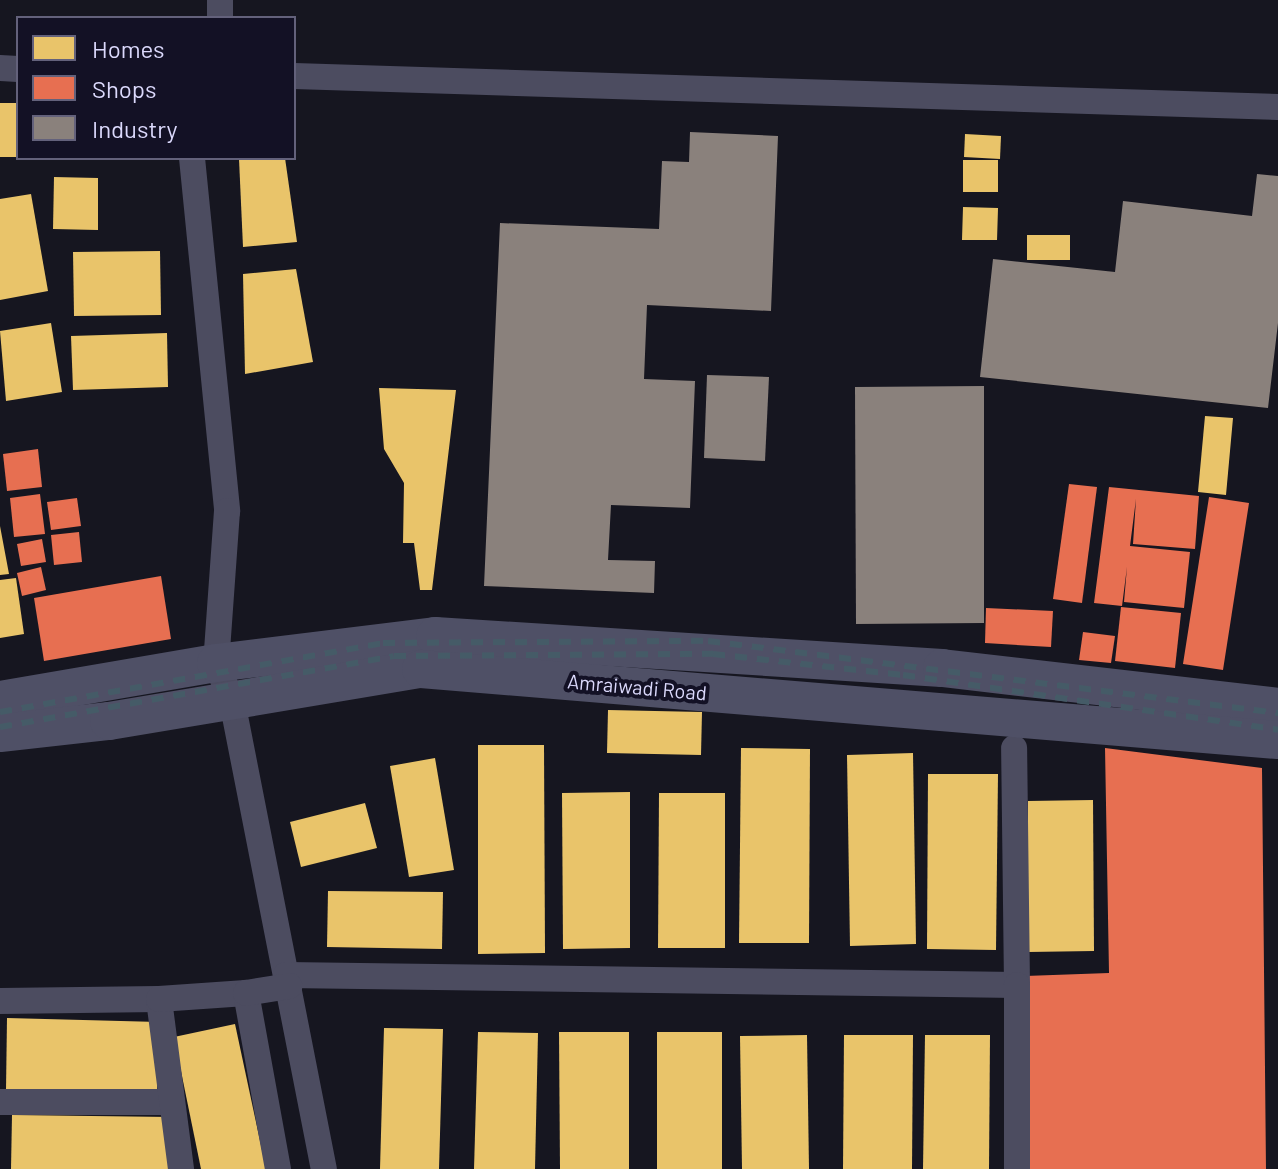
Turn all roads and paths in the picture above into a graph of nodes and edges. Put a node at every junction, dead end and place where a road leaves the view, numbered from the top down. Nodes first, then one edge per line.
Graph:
1 (296, 76) edge
2 (1278, 107) edge
3 (192, 160) edge
4 (216, 663) junction
5 (0, 700) edge
6 (232, 701) junction
7 (1278, 707) edge
8 (0, 733) edge
9 (1278, 740) edge
10 (1014, 748) dead end
11 (287, 981) junction
12 (1017, 985) junction
13 (246, 993) junction
14 (159, 999) junction
15 (0, 1001) edge
16 (0, 1102) edge
17 (172, 1102) junction
18 (181, 1169) edge
19 (278, 1169) edge
20 (324, 1169) edge
21 (1017, 1169) edge

1 - 2 street
3 - 4 street
4 - 5 main road
4 - 6 street
4 - 7 main road
6 - 8 main road, Amraiwadi Road
6 - 9 main road, Amraiwadi Road
6 - 11 street
10 - 12 street
11 - 12 street
11 - 13 street
11 - 20 street
12 - 21 street
13 - 14 street
13 - 19 street
14 - 15 street
14 - 17 street
16 - 17 street
17 - 18 street

